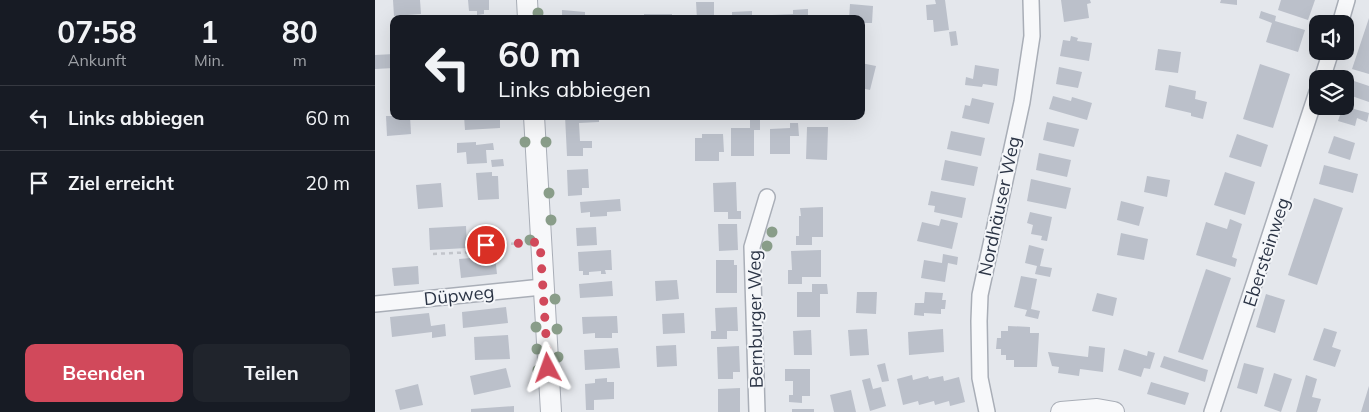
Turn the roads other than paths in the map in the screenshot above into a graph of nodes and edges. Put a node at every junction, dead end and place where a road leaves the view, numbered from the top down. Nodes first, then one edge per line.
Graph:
1 (527, 0) edge
2 (1031, 0) edge
3 (1347, 0) edge
4 (528, 15) edge
5 (1343, 15) edge
6 (1310, 115) edge
7 (534, 120) edge
8 (767, 197) dead end
9 (542, 287) junction
10 (375, 304) edge
11 (1102, 411) edge
12 (551, 412) edge
13 (757, 412) edge
14 (987, 412) edge
15 (1061, 412) edge
16 (1213, 412) edge

1 - 4 street
2 - 14 street, Nordhäuser Weg
3 - 5 street
6 - 16 street, Ebersteinweg
7 - 9 street
8 - 13 street, Bernburger Weg
9 - 10 street, Düpweg
9 - 12 street
11 - 15 street

